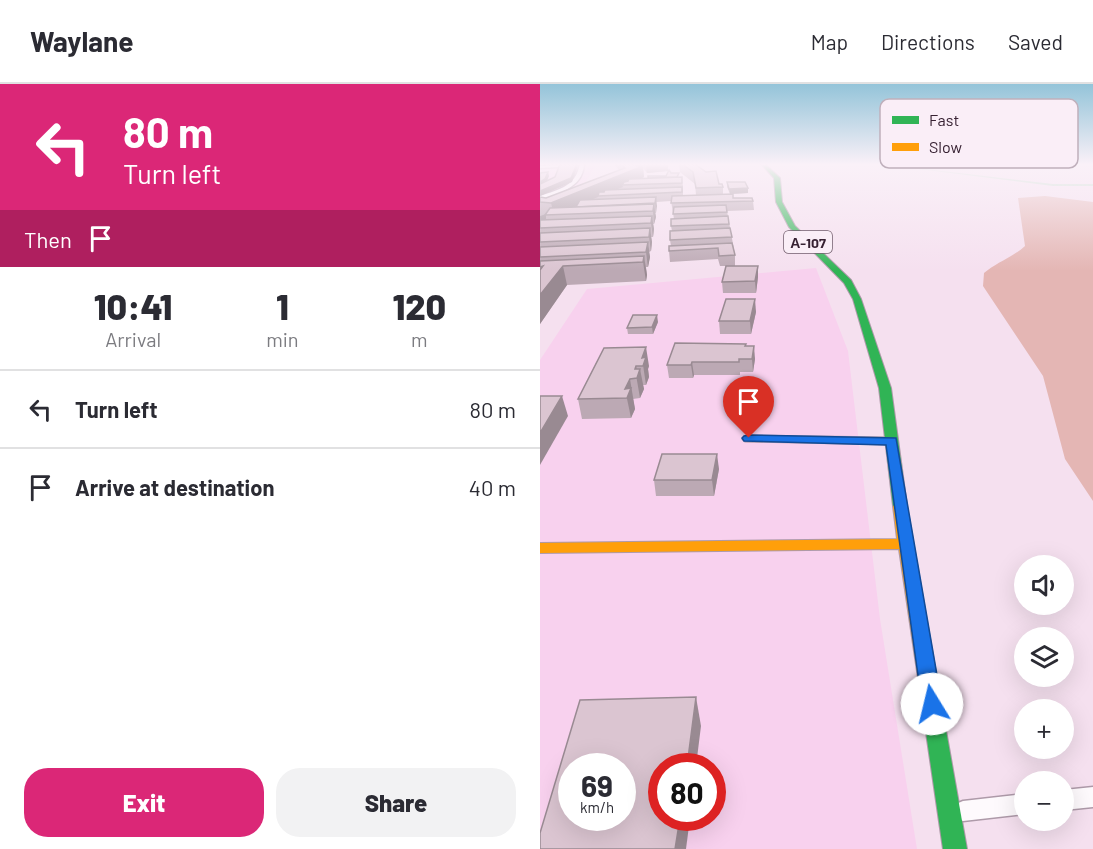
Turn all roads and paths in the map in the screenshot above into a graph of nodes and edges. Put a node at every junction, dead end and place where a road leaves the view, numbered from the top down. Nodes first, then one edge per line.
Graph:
1 (779, 200) edge
2 (749, 438) dead end
3 (892, 441) junction
4 (906, 544) junction
5 (540, 548) edge
6 (1093, 797) edge
7 (1074, 799) edge
8 (1014, 805) edge
9 (950, 813) junction
10 (956, 849) edge

1 - 3 main road, А-107
2 - 3 lane
3 - 4 main road, А-107
4 - 5 main road
4 - 9 main road, А-107
6 - 7 lane
8 - 9 lane
9 - 10 main road, А-107

